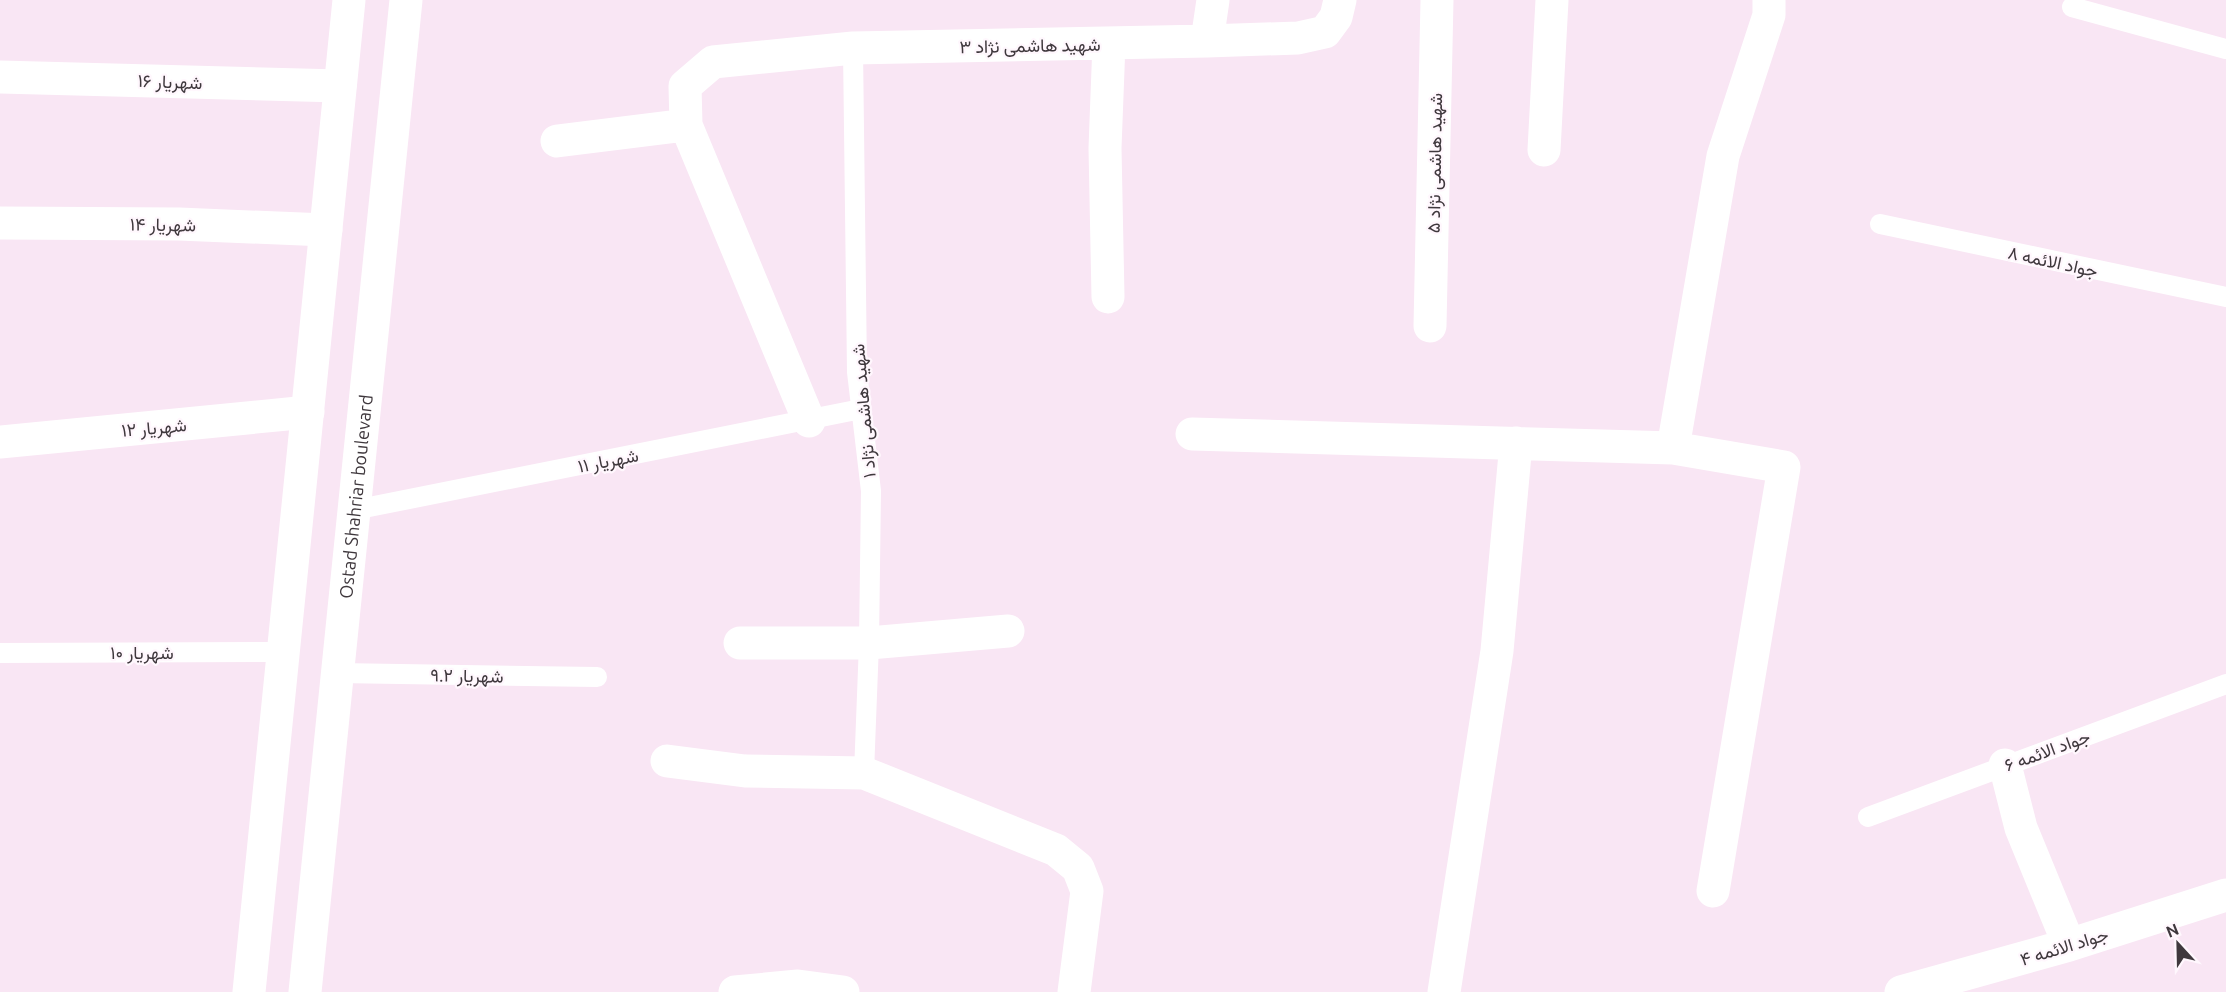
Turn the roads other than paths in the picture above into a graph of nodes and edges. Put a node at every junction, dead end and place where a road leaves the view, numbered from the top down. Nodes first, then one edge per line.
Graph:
1 (349, 0) edge
2 (406, 0) edge
3 (1213, 0) edge
4 (1340, 0) edge
5 (1437, 0) edge
6 (1552, 0) edge
7 (1769, 0) edge
8 (2072, 7) dead end
9 (1207, 41) junction
10 (1109, 43) junction
11 (854, 48) junction
12 (2226, 49) edge
13 (0, 77) edge
14 (340, 86) junction
15 (686, 125) junction
16 (557, 141) dead end
17 (1544, 150) dead end
18 (0, 223) edge
19 (1880, 224) dead end
20 (326, 230) junction
21 (1108, 297) dead end
22 (2226, 297) edge
23 (1430, 326) dead end
24 (861, 409) junction
25 (308, 412) junction
26 (809, 421) junction
27 (1192, 434) dead end
28 (0, 442) edge
29 (1516, 443) junction
30 (1673, 448) junction
31 (354, 510) junction
32 (1008, 631) dead end
33 (740, 643) dead end
34 (869, 643) junction
35 (283, 652) junction
36 (0, 653) edge
37 (338, 673) junction
38 (597, 677) dead end
39 (2226, 684) edge
40 (667, 762) dead end
41 (2005, 765) junction
42 (864, 773) junction
43 (1868, 817) dead end
44 (1713, 891) dead end
45 (2226, 895) edge
46 (2069, 945) junction
47 (249, 992) edge
48 (305, 992) edge
49 (735, 992) edge
50 (843, 992) edge
51 (1074, 992) edge
52 (1444, 992) edge
53 (1901, 992) edge

1 - 14 street
2 - 31 street, Ostad Shahriar boulevard
3 - 9 street
4 - 9 street, شهید هاشمی نژاد ۳
5 - 23 street, شهید هاشمی نژاد ۵
6 - 17 street
7 - 30 street
8 - 12 lane
9 - 10 street, شهید هاشمی نژاد ۳
10 - 11 street, شهید هاشمی نژاد ۳
10 - 21 street
11 - 15 street, شهید هاشمی نژاد ۳
11 - 24 lane, شهید هاشمی نژاد ۱
13 - 14 street, شهریار ۱۶
14 - 20 street
15 - 16 street
15 - 26 street
18 - 20 street, شهریار ۱۴
19 - 22 lane, جواد الائمه ۸
20 - 25 street
24 - 26 lane, شهریار ۱۱
24 - 34 lane, شهید هاشمی نژاد ۱
25 - 28 street, شهریار ۱۲
25 - 35 street
26 - 31 lane, شهریار ۱۱
27 - 29 street
29 - 30 street
29 - 52 street
30 - 44 street
31 - 37 street, Ostad Shahriar boulevard
32 - 34 street
33 - 34 street
34 - 42 lane, شهید هاشمی نژاد ۱
35 - 36 lane, شهریار ۱۰
35 - 47 street
37 - 38 lane, شهریار ۹.۲
37 - 48 street, Ostad Shahriar boulevard
39 - 41 lane, جواد الائمه ۶
40 - 42 street
41 - 43 lane, جواد الائمه ۶
41 - 46 street
42 - 51 street
45 - 46 street, جواد الائمه ۴
46 - 53 street, جواد الائمه ۴
49 - 50 street

